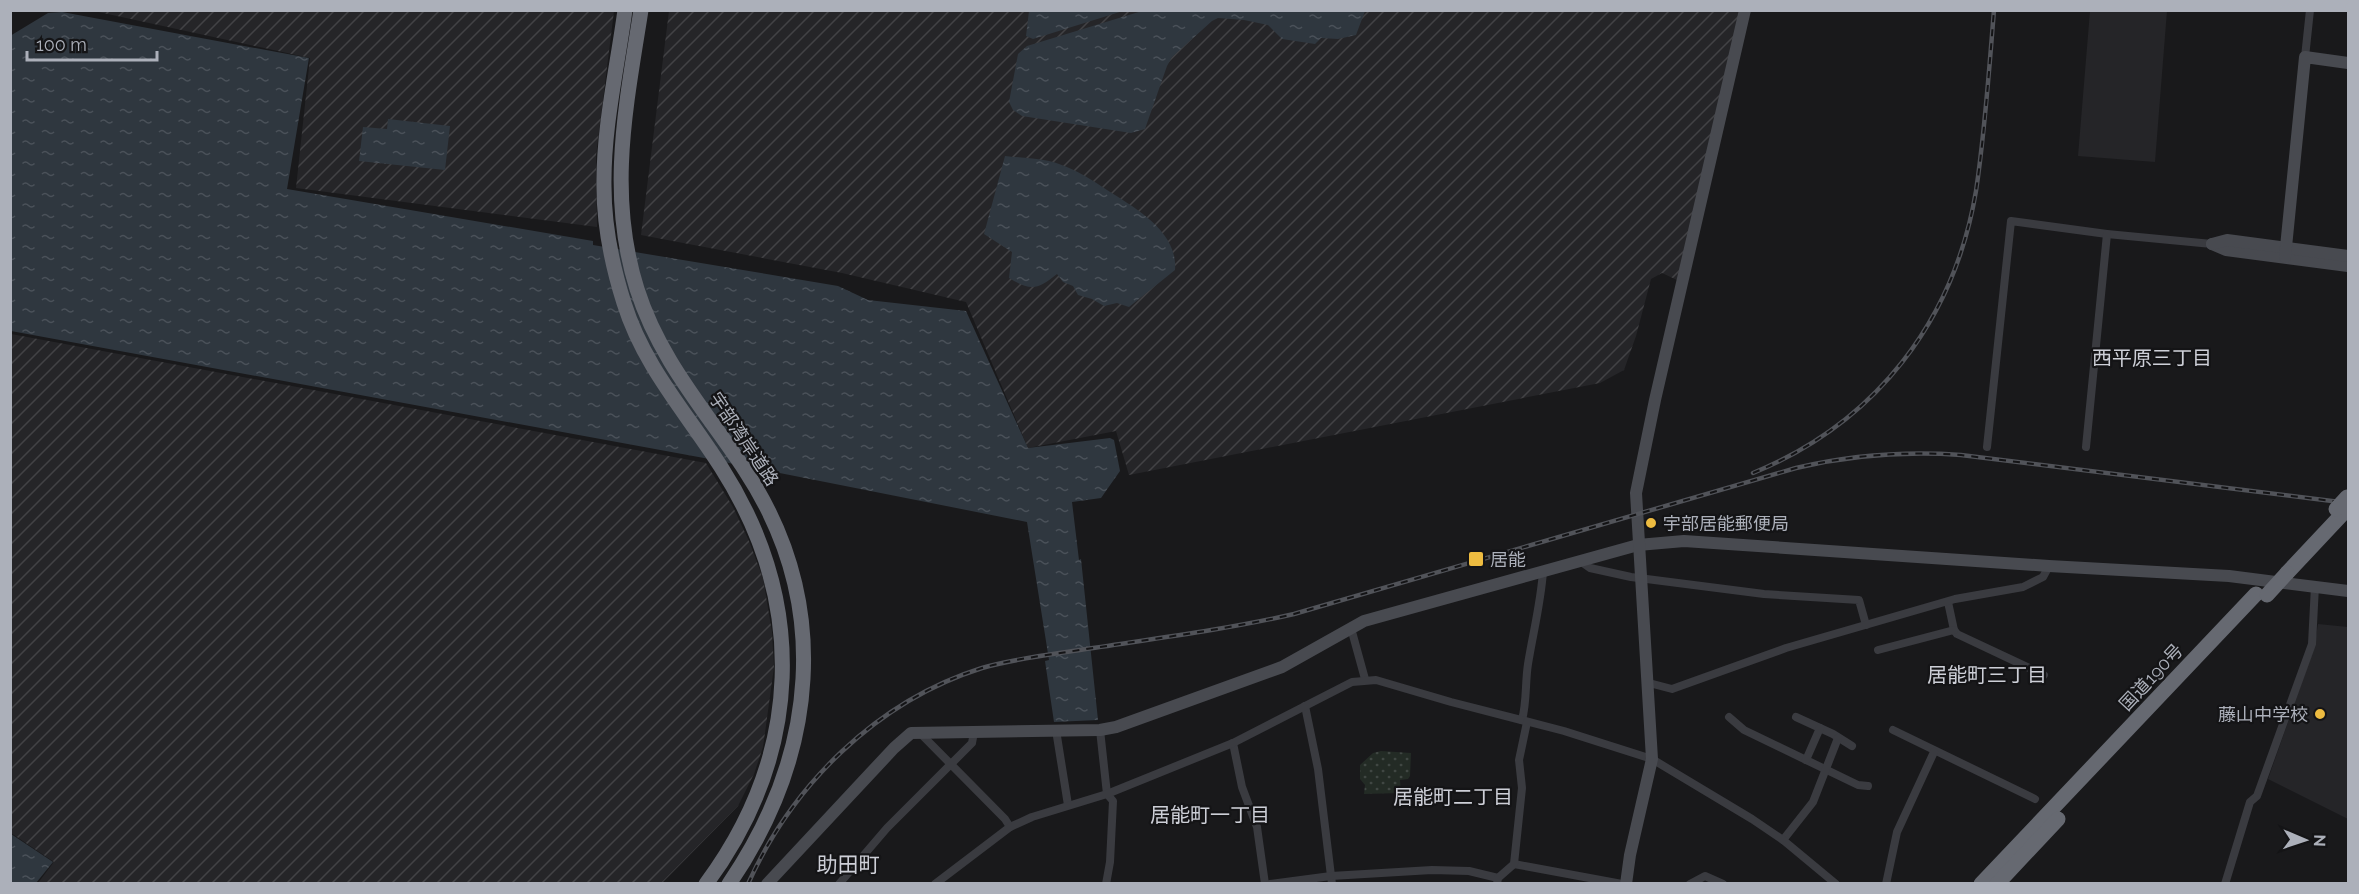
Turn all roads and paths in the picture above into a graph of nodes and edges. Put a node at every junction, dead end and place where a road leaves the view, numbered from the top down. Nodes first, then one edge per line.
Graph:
1 (624, 10) edge
2 (643, 10) edge
3 (1745, 10) edge
4 (2310, 10) edge
5 (2305, 57) junction
6 (2349, 63) edge
7 (624, 72) junction
8 (2107, 234) junction
9 (2212, 244) joint
10 (2285, 253) junction
11 (2349, 256) edge
12 (2349, 266) edge
13 (1987, 447) dead end
14 (2086, 447) dead end
15 (2345, 504) edge
16 (1638, 545) junction
17 (1580, 561) junction
18 (2049, 566) junction
19 (1543, 571) junction
20 (1641, 578) junction
21 (2315, 586) junction
22 (2349, 591) edge
23 (2261, 595) junction
24 (1948, 602) junction
25 (1866, 625) junction
26 (1351, 628) junction
27 (1954, 630) junction
28 (1878, 650) dead end
29 (2044, 675) dead end
30 (1365, 679) junction
31 (1648, 683) junction
32 (1305, 706) junction
33 (1729, 717) dead end
34 (1796, 717) dead end
35 (1524, 721) junction
36 (1820, 728) junction
37 (1056, 730) junction
38 (1100, 730) junction
39 (1893, 730) dead end
40 (974, 732) junction
41 (920, 733) junction
42 (1838, 738) junction
43 (1233, 742) junction
44 (1852, 746) dead end
45 (1934, 752) junction
46 (1652, 759) junction
47 (1806, 760) junction
48 (951, 764) junction
49 (1825, 769) junction
50 (1868, 786) dead end
51 (1107, 794) junction
52 (2035, 799) dead end
53 (1068, 805) junction
54 (1010, 827) junction
55 (1783, 840) junction
56 (1514, 864) junction
57 (1331, 880) edge
58 (1498, 880) edge
59 (936, 883) edge
60 (706, 884) edge
61 (729, 884) edge
62 (767, 884) edge
63 (839, 884) edge
64 (945, 884) edge
65 (1106, 884) edge
66 (1267, 884) edge
67 (1624, 884) edge
68 (1690, 884) edge
69 (1723, 884) edge
70 (1836, 884) edge
71 (1886, 884) edge
72 (1981, 884) edge
73 (1997, 884) edge
74 (2225, 884) edge

1 - 7 highway, 宇部湾岸道路
2 - 7 highway, 宇部湾岸道路
3 - 16 street
4 - 5 street
5 - 6 street
5 - 10 street
7 - 60 highway, 宇部湾岸道路
7 - 61 highway, 宇部湾岸道路
8 - 9 street
8 - 13 street
8 - 14 street
9 - 10 street
10 - 11 street
10 - 12 street
15 - 23 highway, 国道190号, bridge
16 - 17 street
16 - 18 street
16 - 20 street
17 - 19 street
17 - 20 street
18 - 21 street
18 - 24 street
19 - 26 street
19 - 35 street
20 - 25 street
20 - 31 street
21 - 22 street
21 - 74 street
23 - 72 highway, 国道190号
23 - 73 highway, 国道190号
24 - 25 street
24 - 27 street
25 - 31 street
26 - 30 street
26 - 38 street
27 - 28 street
27 - 29 street
30 - 32 street
30 - 35 street
31 - 46 street
32 - 43 street
32 - 57 street
33 - 47 street
34 - 36 street
35 - 46 street
35 - 56 street
36 - 42 street
36 - 47 street
37 - 38 street
37 - 40 street
37 - 53 street
38 - 51 street
39 - 45 street
40 - 41 street
40 - 48 street
41 - 48 street
41 - 62 street
42 - 44 street
42 - 49 street
43 - 51 street
43 - 66 street
45 - 52 street
45 - 71 street
46 - 55 street
46 - 67 street
47 - 49 street
48 - 54 street
48 - 63 street
49 - 50 street
49 - 55 street
51 - 53 street
51 - 65 street
53 - 54 street
54 - 59 street
55 - 70 street
56 - 58 street
56 - 67 street
57 - 58 street
57 - 66 street
59 - 64 street
68 - 69 street

